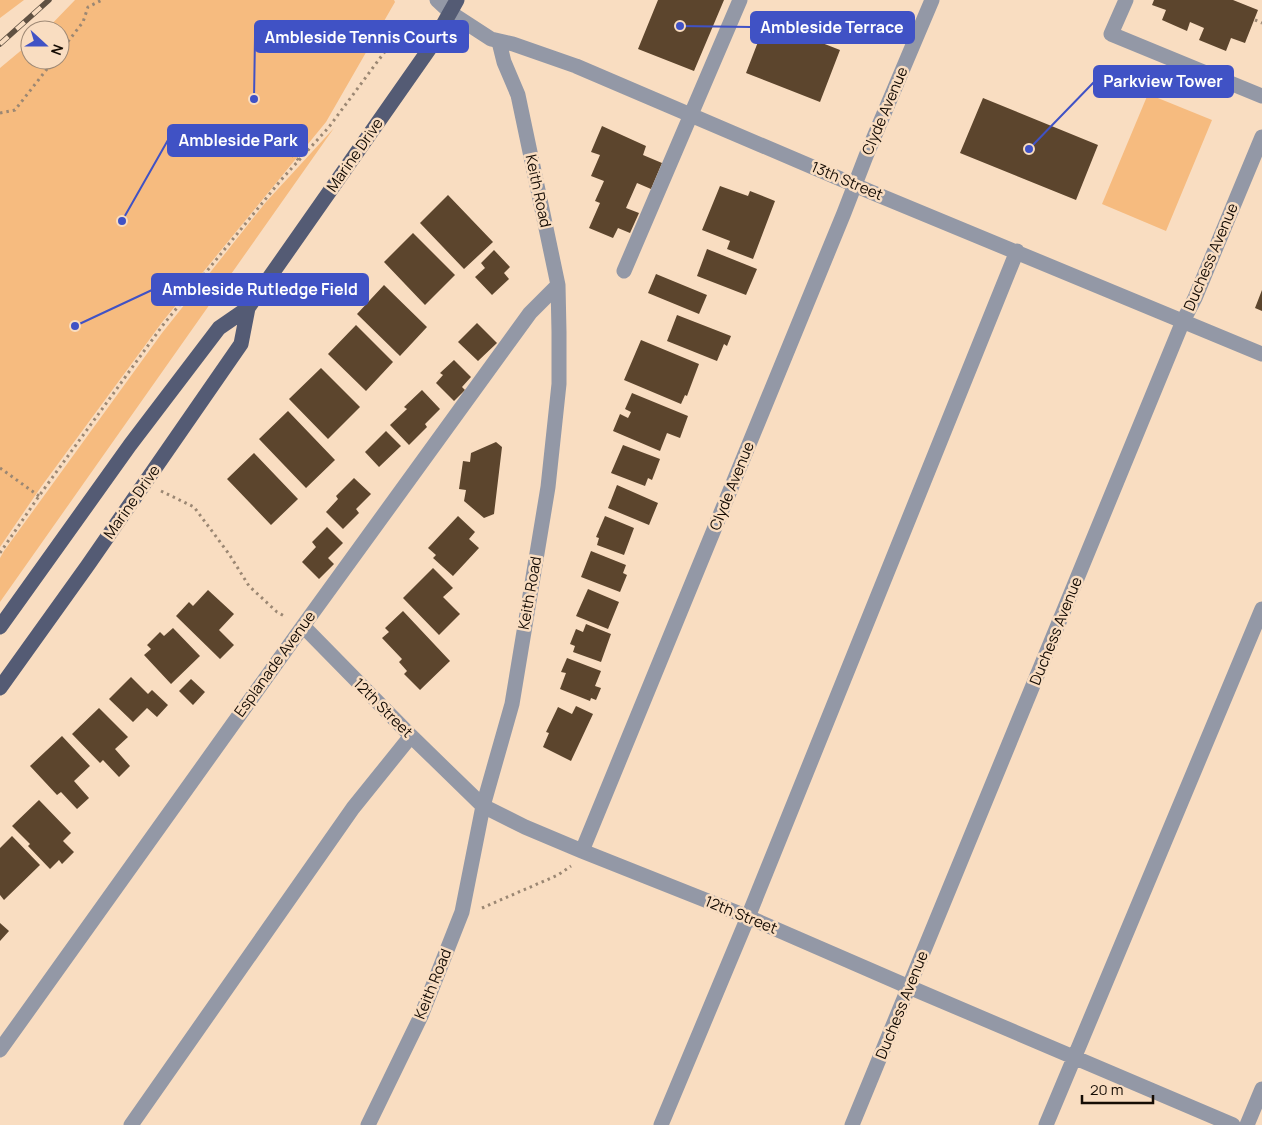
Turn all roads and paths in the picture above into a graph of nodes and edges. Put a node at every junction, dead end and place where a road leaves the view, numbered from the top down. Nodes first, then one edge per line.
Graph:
1 (102, 0) edge
2 (437, 0) edge
3 (740, 0) edge
4 (932, 0) edge
5 (1126, 0) edge
6 (454, 6) edge
7 (1255, 20) dead end
8 (1262, 23) edge
9 (395, 25) dead end
10 (70, 39) edge
11 (499, 42) junction
12 (46, 70) edge
13 (1262, 96) edge
14 (0, 113) edge
15 (691, 114) junction
16 (1262, 137) edge
17 (275, 144) dead end
18 (254, 146) dead end
19 (268, 155) dead end
20 (299, 160) junction
21 (855, 184) junction
22 (1017, 251) junction
23 (624, 271) dead end
24 (558, 285) junction
25 (248, 308) junction
26 (1183, 321) junction
27 (1262, 354) edge
28 (0, 468) edge
29 (161, 491) dead end
30 (39, 496) junction
31 (0, 553) edge
32 (1262, 608) edge
33 (303, 626) junction
34 (0, 627) edge
35 (0, 688) edge
36 (411, 736) junction
37 (483, 806) junction
38 (582, 852) junction
39 (479, 909) dead end
40 (748, 917) junction
41 (909, 988) junction
42 (0, 1050) edge
43 (1074, 1057) junction
44 (1262, 1089) edge
45 (131, 1125) edge
46 (368, 1125) edge
47 (661, 1125) edge
48 (852, 1125) edge
49 (1046, 1125) edge
50 (1233, 1125) edge
51 (1247, 1125) edge

1 - 10 path
2 - 6 street, 13th Street
3 - 15 street
4 - 21 street, Clyde Avenue
5 - 13 street
6 - 11 street, 13th Street
6 - 25 main road, Marine Drive
7 - 8 path
9 - 20 path
11 - 15 street, 13th Street
11 - 24 street, Keith Road
12 - 14 path
15 - 21 street, 13th Street
15 - 23 street
16 - 26 street, Duchess Avenue
17 - 20 path
18 - 19 path
20 - 30 path
21 - 22 street, 13th Street
21 - 38 street, Clyde Avenue
22 - 26 street, 13th Street
22 - 40 street
24 - 33 street, Esplanade Avenue
24 - 37 street, Keith Road
25 - 34 main road, Marine Drive
25 - 35 main road, Marine Drive
26 - 27 street, 13th Street
26 - 41 street, Duchess Avenue
28 - 30 path
29 - 33 path
30 - 31 path
32 - 43 street
33 - 36 street, 12th Street
33 - 42 street, Esplanade Avenue
36 - 37 street, 12th Street
36 - 45 street
37 - 38 street, 12th Street
37 - 46 street, Keith Road
38 - 39 path
38 - 40 street, 12th Street
40 - 41 street, 12th Street
40 - 47 street
41 - 43 street, 12th Street
41 - 48 street, Duchess Avenue
43 - 49 street
43 - 50 street, 12th Street
44 - 51 street

